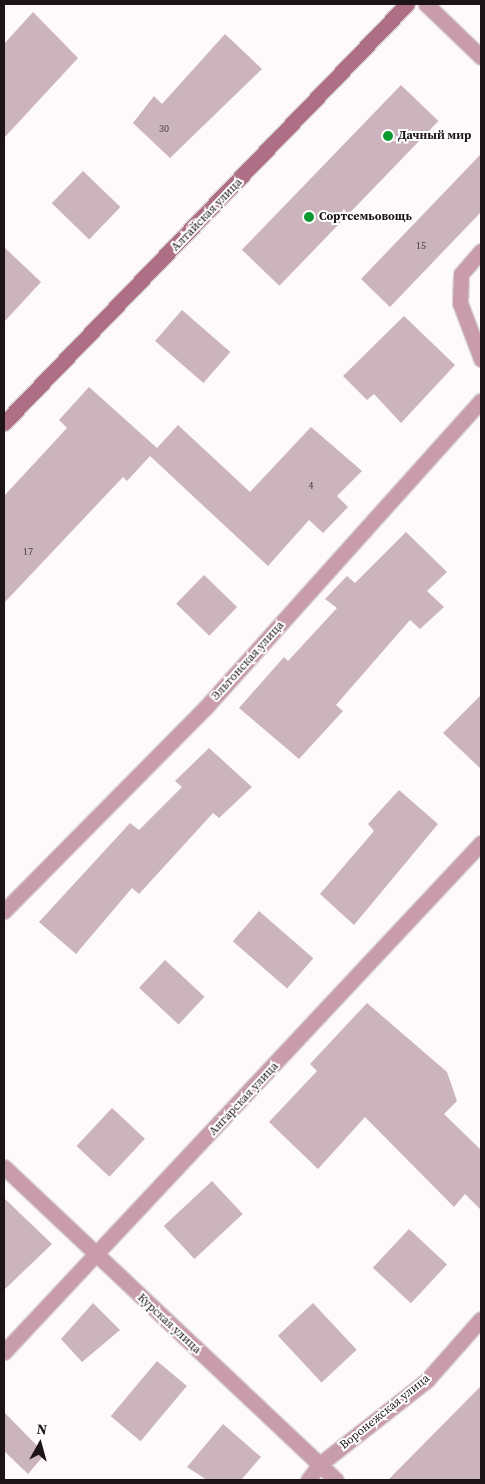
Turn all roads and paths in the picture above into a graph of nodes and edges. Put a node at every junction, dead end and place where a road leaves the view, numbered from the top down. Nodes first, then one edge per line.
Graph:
1 (407, 4) edge
2 (426, 4) edge
3 (481, 58) edge
4 (481, 251) edge
5 (481, 359) edge
6 (481, 401) edge
7 (4, 424) edge
8 (481, 843) edge
9 (4, 911) edge
10 (4, 1167) edge
11 (96, 1257) junction
12 (481, 1319) edge
13 (4, 1352) edge
14 (320, 1464) junction
15 (308, 1480) edge
16 (336, 1480) edge

1 - 7 street, Алтайская улица
2 - 3 street
4 - 5 street
6 - 9 street, Эльтонская улица
8 - 11 street, Ангарская улица
10 - 11 street, Курская улица
11 - 13 street, Ангарская улица
11 - 14 street, Курская улица
12 - 14 street, Воронежская улица
14 - 15 street, Воронежская улица
14 - 16 street, Курская улица

